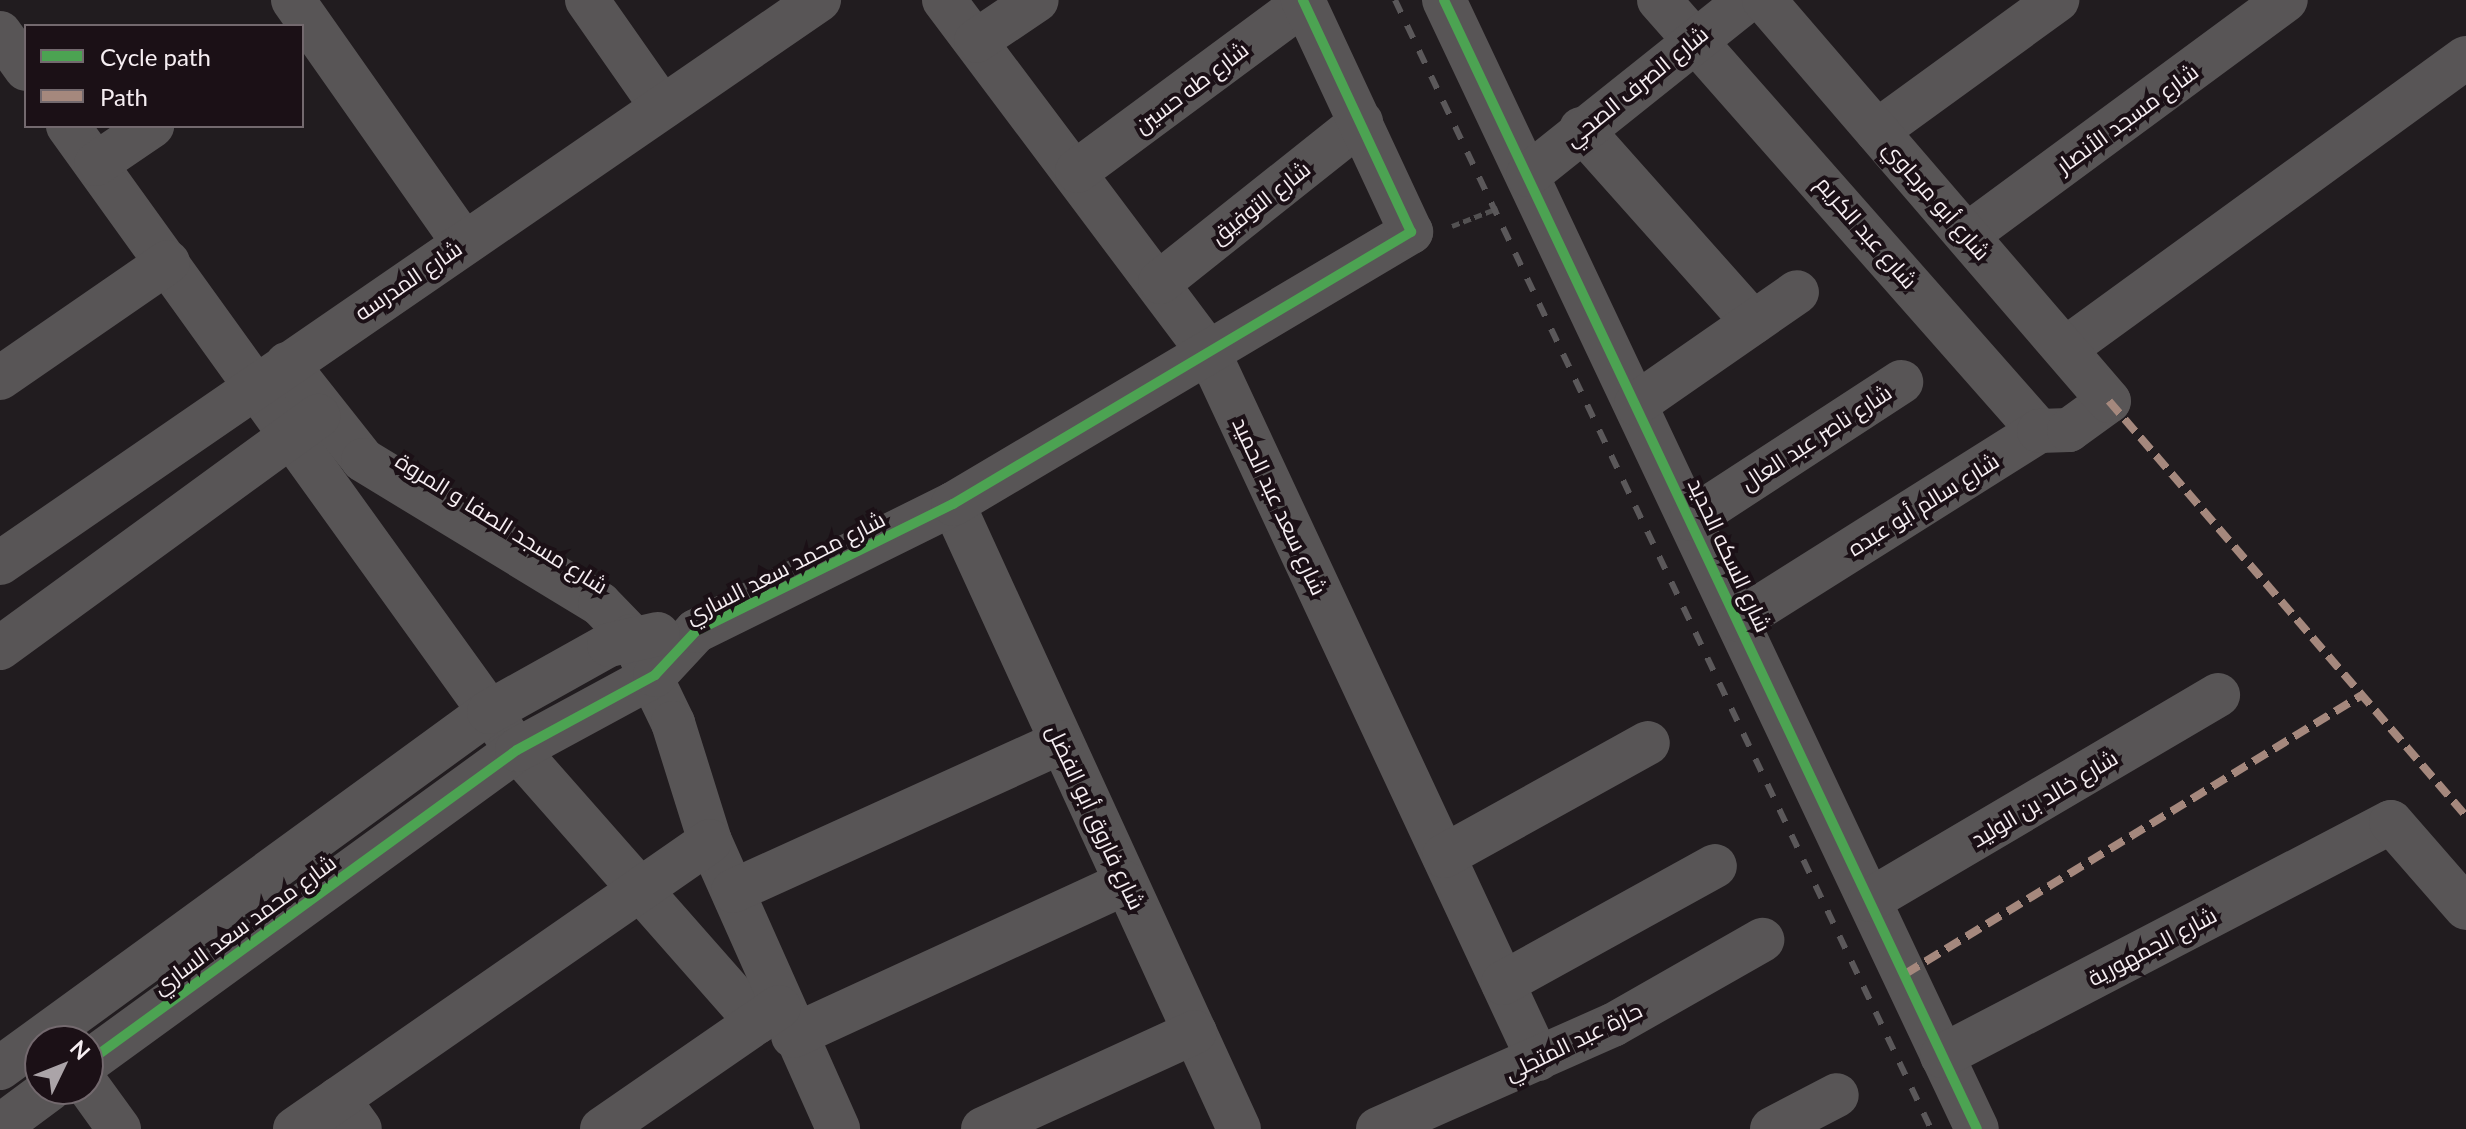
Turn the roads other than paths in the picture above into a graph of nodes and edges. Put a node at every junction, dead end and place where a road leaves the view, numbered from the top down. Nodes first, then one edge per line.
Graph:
1 (587, 0) edge
2 (819, 0) edge
3 (944, 0) edge
4 (1037, 0) edge
5 (1444, 0) edge
6 (1659, 0) edge
7 (1747, 0) edge
8 (1764, 0) edge
9 (2057, 0) edge
10 (2286, 0) edge
11 (1304, 1) edge
12 (309, 12) edge
13 (0, 33) edge
14 (1690, 38) junction
15 (976, 41) junction
16 (2466, 58) edge
17 (24, 66) edge
18 (662, 107) junction
19 (1361, 122) junction
20 (69, 128) edge
21 (149, 128) edge
22 (1581, 129) junction
23 (1877, 131) junction
24 (96, 164) junction
25 (1077, 171) junction
26 (1515, 190) junction
27 (1967, 235) junction
28 (464, 243) junction
29 (168, 262) junction
30 (1160, 282) junction
31 (1797, 292) dead end
32 (1753, 322) junction
33 (2065, 349) junction
34 (1209, 353) junction
35 (272, 374) junction
36 (0, 378) edge
37 (1901, 382) dead end
38 (2109, 401) joint
39 (1636, 404) junction
40 (307, 424) junction
41 (2039, 431) junction
42 (953, 504) junction
43 (1691, 519) junction
44 (0, 563) edge
45 (1739, 620) junction
46 (696, 631) junction
47 (631, 636) junction
48 (0, 648) edge
49 (655, 675) junction
50 (2218, 695) dead end
51 (489, 712) junction
52 (1061, 742) junction
53 (1648, 743) dead end
54 (517, 750) junction
55 (710, 841) junction
56 (1444, 856) junction
57 (1715, 866) dead end
58 (1126, 883) junction
59 (639, 890) junction
60 (733, 891) junction
61 (1870, 900) junction
62 (2466, 908) edge
63 (1762, 940) dead end
64 (1503, 983) junction
65 (776, 1022) junction
66 (68, 1025) edge
67 (1195, 1032) junction
68 (104, 1050) edge
69 (24, 1054) edge
70 (1942, 1056) junction
71 (1538, 1059) junction
72 (0, 1068) edge
73 (1837, 1095) dead end
74 (28, 1105) edge
75 (102, 1105) edge
76 (349, 1114) edge
77 (1400, 1125) edge
78 (0, 1126) edge
79 (119, 1129) edge
80 (295, 1129) edge
81 (602, 1129) edge
82 (838, 1129) edge
83 (983, 1129) edge
84 (1239, 1129) edge
85 (1772, 1129) edge
86 (1977, 1129) edge

1 - 18 street
2 - 18 street, شارع المدرسه
3 - 15 street, شارع سعد عبد الحميد
4 - 15 street
5 - 26 street, شارع السكه الحديد
6 - 14 street, شارع عبد الكريم
7 - 14 street, شارع الصرف الصحي
8 - 23 street, شارع أبو مرجاوي
9 - 23 street
10 - 27 street, شارع مسجد الأنصار
11 - 19 street
11 - 25 street, شارع طه حسين
12 - 28 street
13 - 17 street
14 - 22 street, شارع الصرف الصحي
14 - 41 street, شارع عبد الكريم
15 - 25 street, شارع سعد عبد الحميد
16 - 33 street
18 - 28 street, شارع المدرسه
19 - 30 street, شارع التوفيق
19 - 34 street, شارع محمد سعد الساري
20 - 24 street
21 - 24 street
22 - 26 street, شارع الصرف الصحي
22 - 32 street
23 - 27 street, شارع أبو مرجاوي
24 - 29 street
25 - 30 street, شارع سعد عبد الحميد
26 - 39 street, شارع السكه الحديد
27 - 33 street, شارع أبو مرجاوي
28 - 35 street, شارع المدرسه
29 - 35 street
29 - 36 street
30 - 34 street, شارع سعد عبد الحميد
31 - 32 street
32 - 39 street
33 - 38 street, شارع أبو مرجاوي
34 - 42 street, شارع محمد سعد الساري
34 - 56 street, شارع سعد عبد الحميد
35 - 40 street
35 - 44 street, شارع المدرسه
37 - 43 street, شارع ناصر عبد العال
38 - 41 street, شارع سالم أبو عبده
39 - 43 street, شارع السكه الحديد
40 - 47 street, شارع مسجد الصفا و المروة
40 - 48 street
40 - 51 street
41 - 45 street, شارع سالم أبو عبده
42 - 46 street, شارع محمد سعد الساري
42 - 52 street, شارع فاروق أبو الفضل
43 - 45 street, شارع السكه الحديد
45 - 61 street, شارع السكه الحديد
46 - 47 street, شارع محمد سعد الساري
46 - 49 street, شارع محمد سعد الساري
47 - 49 street, شارع مسجد الصفا و المروة
47 - 51 street, شارع محمد سعد الساري
49 - 54 street, شارع محمد سعد الساري
49 - 55 street, شارع مسجد الصفا و المروة
50 - 61 street, شارع خالد بن الوليد
51 - 54 street
51 - 66 street, شارع محمد سعد الساري
52 - 58 street, شارع فاروق أبو الفضل
52 - 60 street
53 - 56 street
54 - 59 street
54 - 68 street, شارع محمد سعد الساري
55 - 59 street
55 - 60 street, شارع مسجد الصفا و المروة
56 - 64 street, شارع سعد عبد الحميد
57 - 64 street
58 - 65 street
58 - 67 street, شارع فاروق أبو الفضل
59 - 65 street
59 - 76 street
60 - 65 street, شارع مسجد الصفا و المروة
61 - 70 street, شارع السكه الحديد
62 - 70 street, شارع الجمهورية
63 - 71 street, حارة عبد المتجلي
64 - 71 street, شارع سعد عبد الحميد
65 - 81 street
65 - 82 street, شارع مسجد الصفا و المروة
67 - 83 street
67 - 84 street, شارع فاروق أبو الفضل
69 - 72 street, شارع محمد سعد الساري
70 - 86 street, شارع السكه الحديد
71 - 77 street, حارة عبد المتجلي
73 - 85 street
74 - 78 street
75 - 79 street
76 - 80 street

